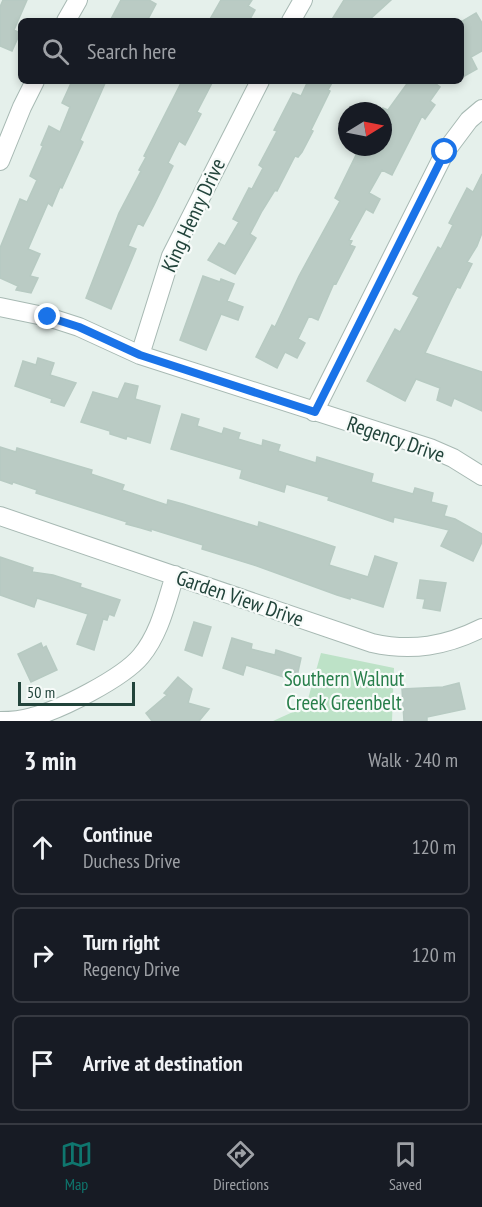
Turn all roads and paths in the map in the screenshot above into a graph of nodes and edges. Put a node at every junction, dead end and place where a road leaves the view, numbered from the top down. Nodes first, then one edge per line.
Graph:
1 (78, 0) edge
2 (303, 0) edge
3 (68, 18) edge
4 (293, 18) edge
5 (34, 84) edge
6 (258, 84) edge
7 (482, 109) edge
8 (0, 161) edge
9 (0, 307) edge
10 (140, 355) junction
11 (315, 412) junction
12 (482, 476) edge
13 (0, 516) edge
14 (175, 575) junction
15 (482, 628) edge
16 (0, 721) edge

1 - 3 street
2 - 4 street
5 - 8 street
6 - 10 street, King Henry Drive
7 - 11 street
9 - 10 street, Regency Drive
10 - 11 street, Regency Drive
11 - 12 street, Regency Drive
13 - 14 street, Garden View Drive
14 - 15 street, Garden View Drive
14 - 16 street

